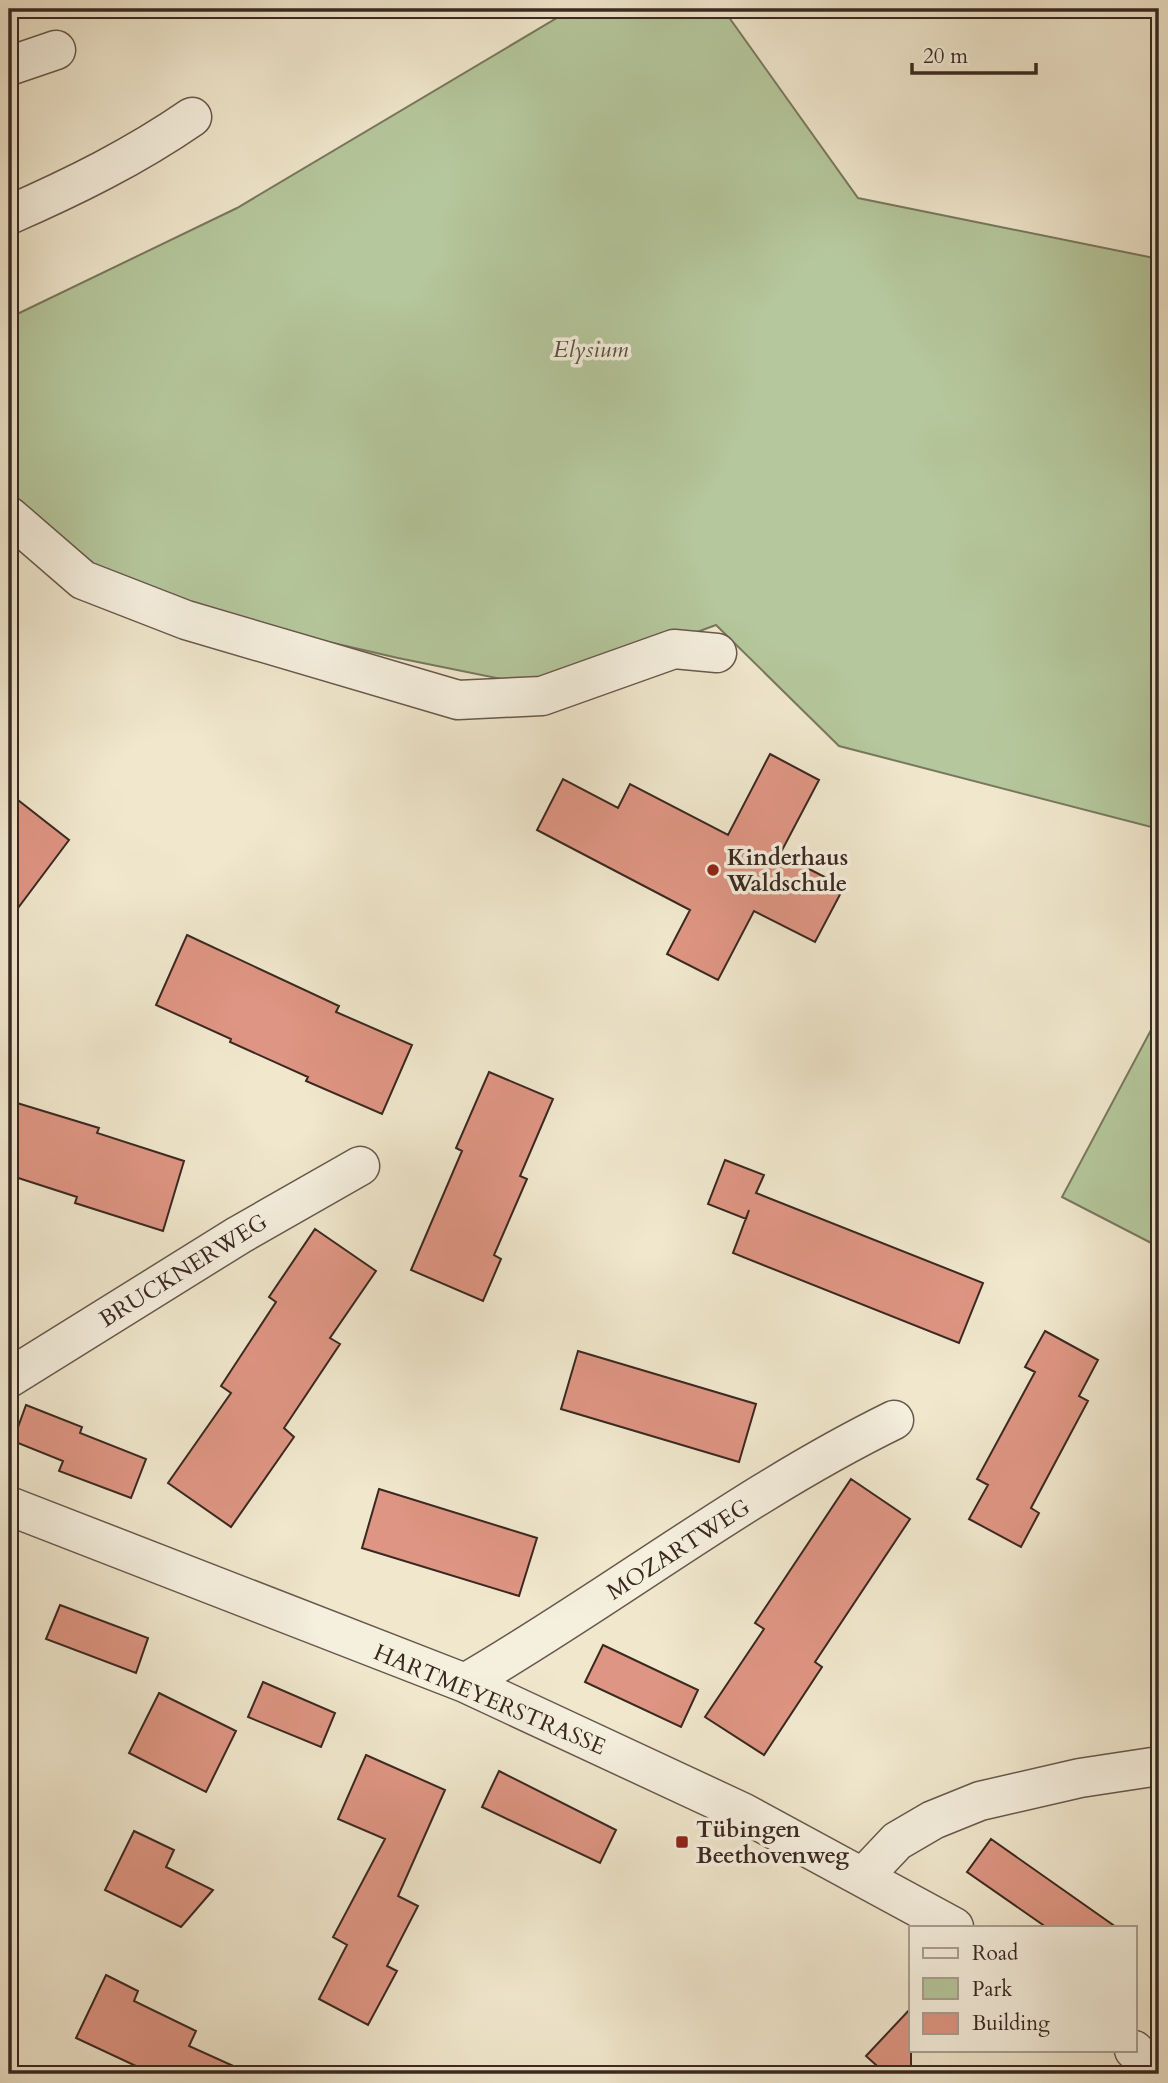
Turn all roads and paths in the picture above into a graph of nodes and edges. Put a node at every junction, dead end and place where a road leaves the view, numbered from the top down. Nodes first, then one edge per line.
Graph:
1 (56, 50) dead end
2 (9, 66) edge
3 (192, 117) dead end
4 (9, 215) edge
5 (9, 516) edge
6 (717, 653) dead end
7 (360, 1166) dead end
8 (9, 1378) edge
9 (894, 1420) dead end
10 (9, 1506) edge
11 (465, 1683) junction
12 (1159, 1766) edge
13 (863, 1877) junction
14 (952, 1926) edge
15 (1136, 2052) edge
16 (1159, 2074) edge

1 - 2 street
3 - 4 street
5 - 6 street
7 - 8 street, BRUCKNERWEG
9 - 11 street, MOZARTWEG
10 - 11 street, HARTMEYERSTRASSE
11 - 13 street, HARTMEYERSTRASSE
12 - 13 street
13 - 14 street, HARTMEYERSTRASSE
15 - 16 street

